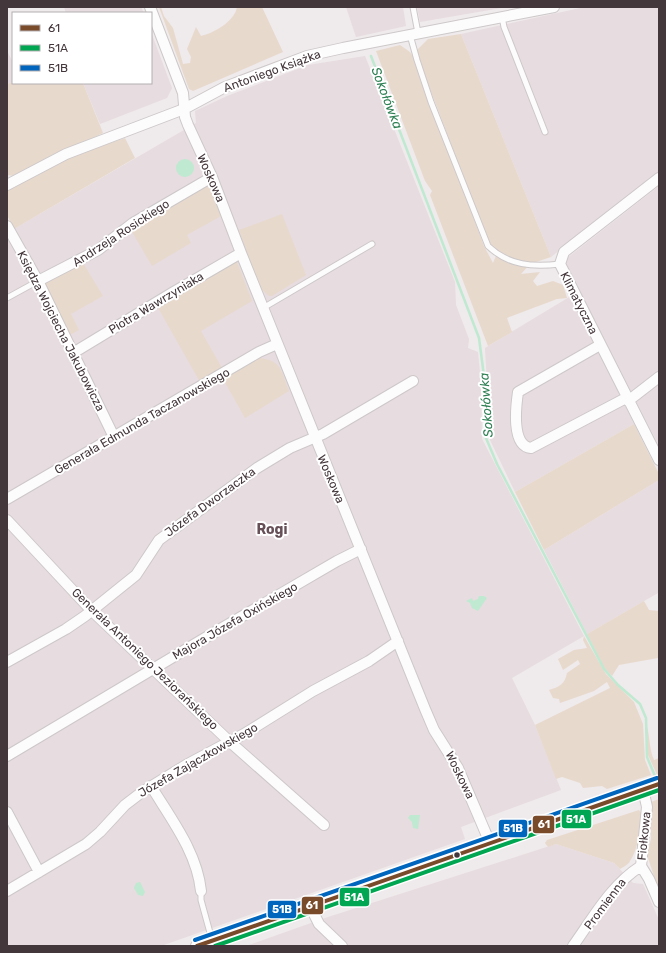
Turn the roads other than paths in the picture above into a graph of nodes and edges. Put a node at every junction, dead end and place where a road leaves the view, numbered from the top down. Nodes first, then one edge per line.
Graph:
1 (412, 7) edge
2 (554, 7) edge
3 (152, 12) edge
4 (502, 17) junction
5 (414, 34) junction
6 (184, 109) junction
7 (545, 132) dead end
8 (212, 176) junction
9 (659, 178) edge
10 (7, 185) edge
11 (7, 226) edge
12 (372, 244) dead end
13 (241, 253) junction
14 (560, 264) junction
15 (38, 281) junction
16 (7, 298) edge
17 (263, 308) junction
18 (277, 344) junction
19 (600, 345) junction
20 (72, 354) junction
21 (659, 377) edge
22 (413, 381) dead end
23 (627, 399) junction
24 (114, 437) junction
25 (314, 437) junction
26 (659, 460) edge
27 (7, 499) edge
28 (7, 520) edge
29 (361, 549) junction
30 (91, 610) junction
31 (398, 641) junction
32 (7, 662) edge
33 (153, 669) junction
34 (230, 742) junction
35 (7, 756) edge
36 (659, 784) edge
37 (151, 786) junction
38 (643, 790) junction
39 (7, 812) edge
40 (324, 825) dead end
41 (490, 843) junction
42 (641, 866) junction
43 (39, 872) junction
44 (7, 890) edge
45 (201, 891) joint
46 (659, 902) edge
47 (310, 906) junction
48 (213, 941) junction
49 (197, 946) edge
50 (342, 946) edge
51 (573, 946) edge

1 - 5 lane
2 - 4 street, Antoniego Książka
3 - 6 street, Woskowa
4 - 5 street, Antoniego Książka
4 - 7 lane
5 - 6 street, Antoniego Książka
5 - 14 lane
6 - 8 street, Woskowa
6 - 10 street, Antoniego Książka
8 - 13 street, Woskowa
8 - 15 street, Andrzeja Rosickiego
9 - 14 street, Klimatyczna
11 - 15 street, Księdza Wojciecha Jakubowicza
12 - 17 lane
13 - 17 street, Woskowa
13 - 20 street, Piotra Wawrzyniaka
14 - 19 street, Klimatyczna
15 - 16 lane, Andrzeja Rosickiego
15 - 20 street, Księdza Wojciecha Jakubowicza
17 - 18 street, Woskowa
18 - 24 street, Generała Edmunda Taczanowskiego
18 - 25 street, Woskowa
19 - 23 street, Klimatyczna
19 - 23 street
20 - 24 street, Księdza Wojciecha Jakubowicza
21 - 23 street
22 - 25 street, Józefa Dworzaczka
23 - 26 street, Klimatyczna
24 - 27 street, Generała Edmunda Taczanowskiego
25 - 29 street, Woskowa
25 - 30 street, Józefa Dworzaczka
28 - 30 street, Generała Antoniego Jeziorańskiego
29 - 31 street, Woskowa
29 - 33 street, Majora Józefa Oxińskiego
30 - 32 street, Józefa Dworzaczka
30 - 33 street, Generała Antoniego Jeziorańskiego
31 - 34 street, Józefa Zajączkowskiego
31 - 41 street, Woskowa
33 - 34 street, Generała Antoniego Jeziorańskiego
33 - 35 street, Majora Józefa Oxińskiego
34 - 37 street, Józefa Zajączkowskiego
34 - 40 street, Generała Antoniego Jeziorańskiego
36 - 38 street
37 - 43 street, Józefa Zajączkowskiego
37 - 45 street
38 - 41 street
38 - 42 street, Fiołkowa
39 - 43 street
41 - 47 street
42 - 46 street, Fiołkowa
42 - 51 street, Promienna
43 - 44 street, Józefa Zajączkowskiego
45 - 48 lane
47 - 48 street
47 - 50 street
48 - 49 street

